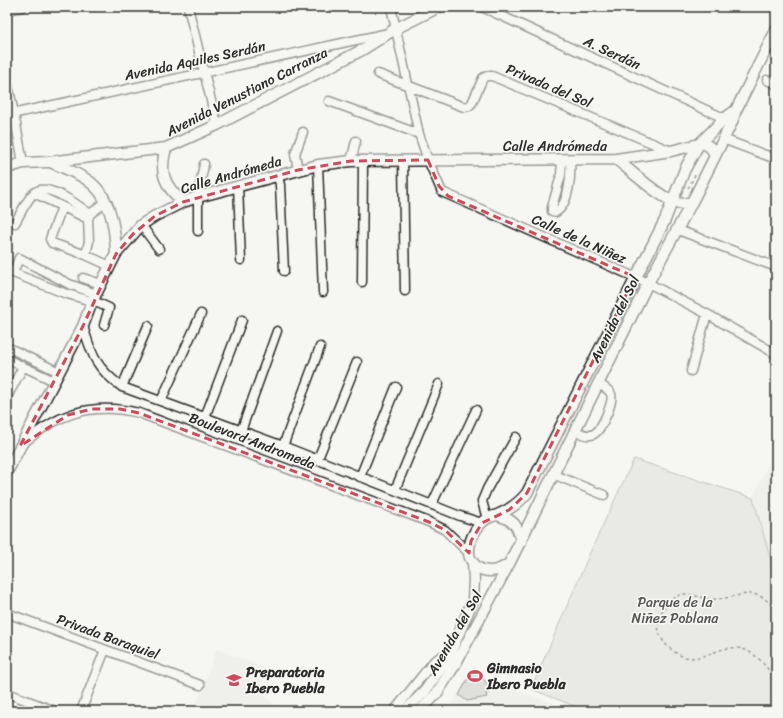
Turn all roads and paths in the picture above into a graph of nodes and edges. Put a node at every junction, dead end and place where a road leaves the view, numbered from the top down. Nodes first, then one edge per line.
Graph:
1 (22, 7) edge
2 (188, 7) edge
3 (391, 7) edge
4 (439, 7) edge
5 (482, 7) edge
6 (7, 10) edge
7 (776, 30) edge
8 (392, 31) junction
9 (204, 72) junction
10 (378, 74) dead end
11 (767, 80) dead end
12 (7, 81) edge
13 (776, 84) edge
14 (408, 86) junction
15 (328, 101) dead end
16 (11, 114) edge
17 (728, 120) junction
18 (217, 125) junction
19 (303, 132) dead end
20 (419, 134) junction
21 (723, 139) junction
22 (356, 141) dead end
23 (699, 144) junction
24 (166, 148) junction
25 (671, 151) junction
26 (715, 154) junction
27 (776, 159) edge
28 (363, 160) junction
29 (403, 160) junction
30 (428, 160) junction
31 (566, 160) junction
32 (616, 160) junction
33 (351, 161) junction
34 (48, 162) junction
35 (22, 163) junction
36 (204, 164) dead end
37 (318, 165) junction
38 (7, 168) edge
39 (298, 170) junction
40 (571, 175) junction
41 (278, 176) junction
42 (561, 176) junction
43 (238, 186) junction
44 (34, 193) junction
45 (198, 197) junction
46 (672, 201) junction
47 (106, 202) junction
48 (183, 202) junction
49 (692, 202) junction
50 (62, 207) junction
51 (89, 216) junction
52 (15, 223) dead end
53 (141, 225) junction
54 (198, 230) dead end
55 (678, 230) junction
56 (159, 249) dead end
57 (86, 254) junction
58 (116, 254) junction
59 (241, 260) dead end
60 (110, 266) junction
61 (776, 267) edge
62 (284, 271) dead end
63 (635, 277) junction
64 (83, 278) dead end
65 (362, 282) dead end
66 (648, 283) junction
67 (69, 284) junction
68 (101, 284) junction
69 (405, 291) dead end
70 (323, 292) dead end
71 (64, 294) junction
72 (94, 298) junction
73 (201, 314) dead end
74 (707, 314) junction
75 (242, 320) dead end
76 (104, 325) dead end
77 (83, 326) junction
78 (148, 326) dead end
79 (277, 331) dead end
80 (7, 347) edge
81 (320, 347) dead end
82 (776, 354) edge
83 (7, 359) edge
84 (357, 362) dead end
85 (22, 367) junction
86 (692, 371) dead end
87 (59, 372) junction
88 (54, 381) junction
89 (439, 384) dead end
90 (599, 384) junction
91 (122, 386) junction
92 (396, 387) dead end
93 (7, 397) edge
94 (161, 402) junction
95 (476, 410) dead end
96 (205, 417) junction
97 (241, 431) junction
98 (576, 431) junction
99 (516, 437) dead end
100 (20, 446) junction
101 (283, 446) junction
102 (317, 461) junction
103 (7, 472) edge
104 (555, 475) junction
105 (360, 477) junction
106 (395, 490) junction
107 (604, 495) dead end
108 (432, 504) junction
109 (497, 515) junction
110 (484, 521) junction
111 (521, 542) junction
112 (469, 553) junction
113 (473, 564) junction
114 (509, 564) junction
115 (776, 610) edge
116 (7, 613) edge
117 (104, 650) junction
118 (449, 656) junction
119 (776, 681) edge
120 (200, 686) dead end
121 (7, 693) edge
122 (55, 711) edge
123 (81, 711) edge
124 (394, 711) edge
125 (405, 711) edge
126 (420, 711) edge

1 - 6 street
2 - 9 street
3 - 8 street, Calle de la Niñez
4 - 8 main road, Avenida Venustiano Carranza
5 - 17 street, A. Serdán
7 - 17 main road, Avenida del Sol
8 - 9 street, Avenida Aquiles Serdán
8 - 14 street, Calle de la Niñez
8 - 18 main road, Avenida Venustiano Carranza
9 - 16 street, Avenida Aquiles Serdán
9 - 18 street
10 - 14 street
11 - 13 street
12 - 16 street
14 - 20 street, Calle de la Niñez
14 - 25 street, Privada del Sol
15 - 20 street
16 - 35 street
17 - 21 main road, Avenida del Sol
17 - 23 main road, Avenida del Sol
18 - 24 main road, Avenida Venustiano Carranza
19 - 39 street
20 - 30 street, Calle de la Niñez
21 - 26 main road, Avenida del Sol
21 - 27 street
22 - 33 street
23 - 25 main road, Calle Andrómeda
23 - 26 main road
23 - 46 main road, Avenida del Sol
24 - 34 main road, Avenida Venustiano Carranza
24 - 48 main road
25 - 32 main road, Calle Andrómeda
26 - 49 main road, Avenida del Sol
28 - 29 main road, Calle Andrómeda
28 - 33 main road, Calle Andrómeda
28 - 65 street
29 - 30 main road, Calle Andrómeda
29 - 69 street
30 - 31 main road, Calle Andrómeda
30 - 63 street, Calle de la Niñez
31 - 32 main road, Calle Andrómeda
31 - 40 street
31 - 42 street
32 - 46 main road, Calle Andrómeda
33 - 37 main road, Calle Andrómeda
34 - 35 main road, Avenida Venustiano Carranza
34 - 47 main road
35 - 38 main road, Avenida Venustiano Carranza
36 - 45 street
37 - 39 main road, Calle Andrómeda
37 - 70 street
39 - 41 main road, Calle Andrómeda
40 - 42 street
40 - 42 street
41 - 43 main road, Calle Andrómeda
41 - 62 street
43 - 45 main road, Calle Andrómeda
43 - 59 street
44 - 50 street
44 - 51 street
44 - 52 street
45 - 48 main road, Calle Andrómeda
45 - 54 street
46 - 49 main road, Calle Andrómeda
46 - 63 main road, Avenida del Sol
47 - 51 street
47 - 58 main road
48 - 53 main road, Calle Andrómeda
49 - 55 main road, Avenida del Sol
50 - 51 street
50 - 57 street
51 - 57 street
53 - 56 street
53 - 58 main road, Calle Andrómeda
55 - 61 street
55 - 66 main road, Avenida del Sol
57 - 60 street
58 - 60 main road, Calle Andrómeda
60 - 68 main road, Calle Andrómeda
63 - 66 street, Calle de la Niñez
63 - 109 main road, Avenida del Sol
64 - 68 street
66 - 74 street, Calle de la Niñez
66 - 90 main road, Avenida del Sol
67 - 71 street
67 - 71 street
67 - 72 street
68 - 72 main road, Calle Andrómeda
71 - 72 street
72 - 76 street
72 - 77 main road, Calle Andrómeda
73 - 94 street
74 - 82 street, Calle de la Niñez
74 - 86 street
75 - 96 street
77 - 87 main road, Calle Andrómeda
77 - 91 street, Boulevard Andromeda
78 - 91 street
79 - 97 street
80 - 87 street
81 - 101 street
83 - 85 street
84 - 102 street
85 - 88 street
85 - 93 street
87 - 88 main road, Calle Andrómeda
88 - 100 main road, Calle Andrómeda
89 - 106 street
90 - 98 main road, Avenida del Sol
90 - 98 street
91 - 94 street, Boulevard Andromeda
92 - 105 street
94 - 96 street, Boulevard Andromeda
95 - 108 street
96 - 97 street, Boulevard Andromeda
97 - 101 street, Boulevard Andromeda
98 - 104 main road, Avenida del Sol
99 - 110 street
100 - 103 main road, Calle Andrómeda
100 - 112 street, Boulevard Andromeda
101 - 102 street, Boulevard Andromeda
102 - 105 street, Boulevard Andromeda
104 - 107 street
104 - 111 main road, Avenida del Sol
105 - 106 street, Boulevard Andromeda
106 - 108 street, Boulevard Andromeda
108 - 110 street, Boulevard Andromeda
109 - 110 main road
109 - 111 main road
110 - 112 main road
111 - 114 main road
112 - 113 main road
113 - 114 main road
113 - 118 main road, Avenida del Sol
114 - 126 main road, Avenida del Sol
115 - 119 path
116 - 117 street, Privada Baraquiel
117 - 120 street, Privada Baraquiel
117 - 123 street
118 - 124 street
118 - 125 main road, Avenida del Sol
121 - 122 street

